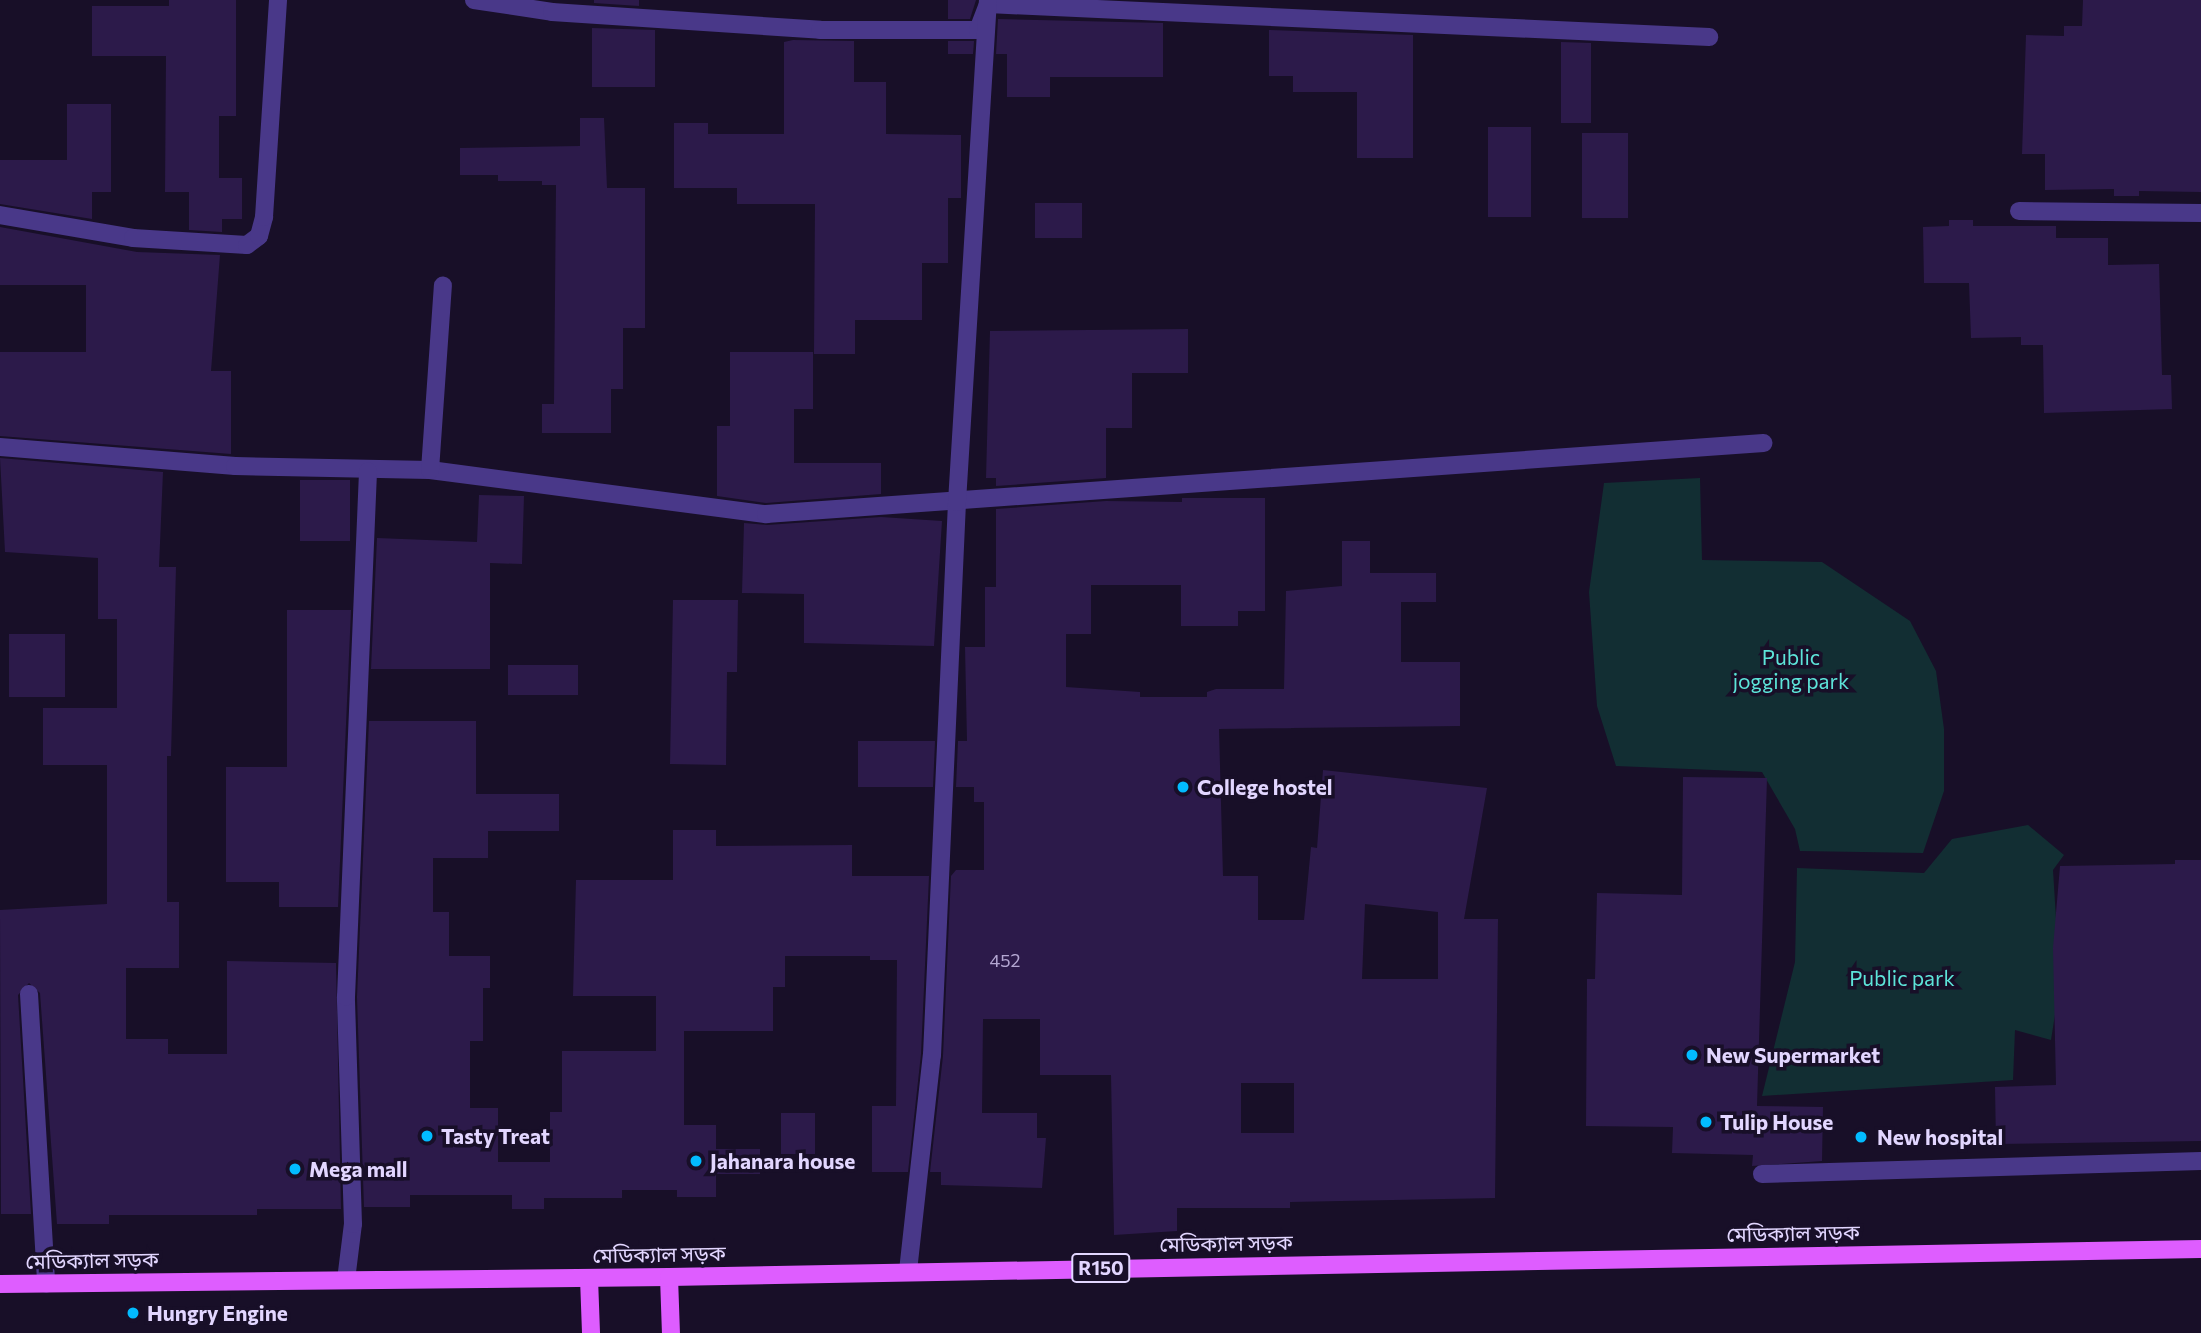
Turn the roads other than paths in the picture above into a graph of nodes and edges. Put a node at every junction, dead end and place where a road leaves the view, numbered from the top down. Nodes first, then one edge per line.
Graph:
1 (278, 0) edge
2 (474, 0) edge
3 (988, 2) edge
4 (1709, 37) dead end
5 (2019, 211) dead end
6 (2201, 213) edge
7 (0, 215) edge
8 (443, 285) dead end
9 (1763, 443) dead end
10 (0, 447) edge
11 (430, 470) junction
12 (368, 471) junction
13 (957, 502) junction
14 (29, 994) dead end
15 (2201, 1161) edge
16 (1762, 1174) dead end
17 (2201, 1249) edge
18 (908, 1271) junction
19 (669, 1277) junction
20 (589, 1278) junction
21 (345, 1280) junction
22 (0, 1284) edge
23 (46, 1284) junction
24 (591, 1333) edge
25 (671, 1333) edge

1 - 7 street
2 - 3 street
3 - 4 street
3 - 13 street
5 - 6 street
8 - 11 street
9 - 13 street
10 - 12 street
11 - 12 street
11 - 13 street
12 - 21 street
13 - 18 street
14 - 23 street
15 - 16 street
17 - 18 main road, মেডিক্যাল সড়ক / R150
18 - 19 main road, মেডিক্যাল সড়ক / R150
19 - 20 main road, মেডিক্যাল সড়ক / R150
19 - 25 main road
20 - 21 main road, মেডিক্যাল সড়ক / R150
20 - 24 main road
21 - 23 main road, মেডিক্যাল সড়ক / R150
22 - 23 main road, মেডিক্যাল সড়ক / R150

